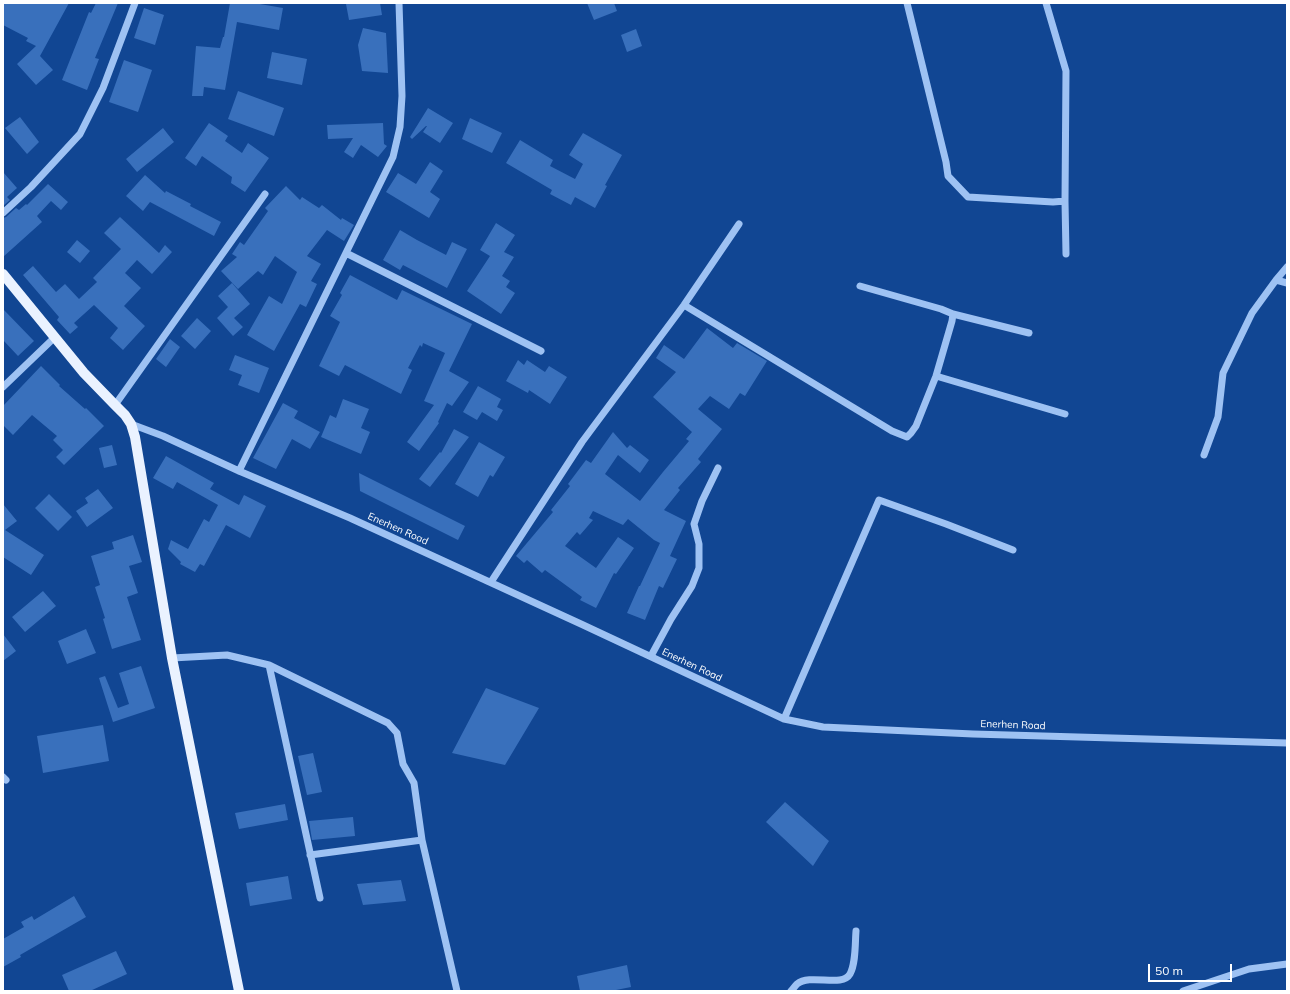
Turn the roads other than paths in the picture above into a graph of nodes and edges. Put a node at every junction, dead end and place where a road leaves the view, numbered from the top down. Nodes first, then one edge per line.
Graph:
1 (135, 3) edge
2 (399, 3) edge
3 (907, 3) edge
4 (1046, 3) edge
5 (265, 194) dead end
6 (1065, 201) junction
7 (3, 214) edge
8 (739, 224) dead end
9 (346, 253) junction
10 (1066, 254) dead end
11 (1287, 267) edge
12 (3, 274) edge
13 (1276, 280) junction
14 (1287, 283) edge
15 (860, 286) dead end
16 (684, 304) junction
17 (953, 314) junction
18 (1030, 333) dead end
19 (54, 338) junction
20 (540, 351) dead end
21 (936, 376) junction
22 (3, 387) edge
23 (115, 405) junction
24 (1065, 414) dead end
25 (131, 424) junction
26 (1204, 455) dead end
27 (718, 468) dead end
28 (239, 472) junction
29 (1012, 550) dead end
30 (491, 582) junction
31 (651, 656) junction
32 (172, 658) junction
33 (269, 665) junction
34 (784, 719) junction
35 (1287, 742) edge
36 (422, 840) junction
37 (310, 855) junction
38 (320, 898) dead end
39 (856, 931) dead end
40 (1287, 964) edge
41 (240, 991) edge
42 (457, 991) edge
43 (791, 991) edge
44 (1183, 991) edge

1 - 7 street
2 - 9 street
3 - 6 street
4 - 6 street
5 - 23 street
6 - 10 street
8 - 16 street
9 - 20 street
9 - 28 street
11 - 13 street
12 - 19 main road
13 - 14 street
13 - 26 street
15 - 17 street
16 - 21 street
16 - 30 street
17 - 18 street
17 - 21 street
19 - 22 street
19 - 23 main road
21 - 24 street
23 - 25 main road
25 - 28 street, Enerhen Road
25 - 32 main road
27 - 31 street
28 - 30 street, Enerhen Road
29 - 34 street
30 - 31 street, Enerhen Road
31 - 34 street, Enerhen Road
32 - 33 street
32 - 41 main road
33 - 36 street
33 - 37 street
34 - 35 street, Enerhen Road
36 - 37 street
36 - 42 street
37 - 38 street
39 - 43 street
40 - 44 street

